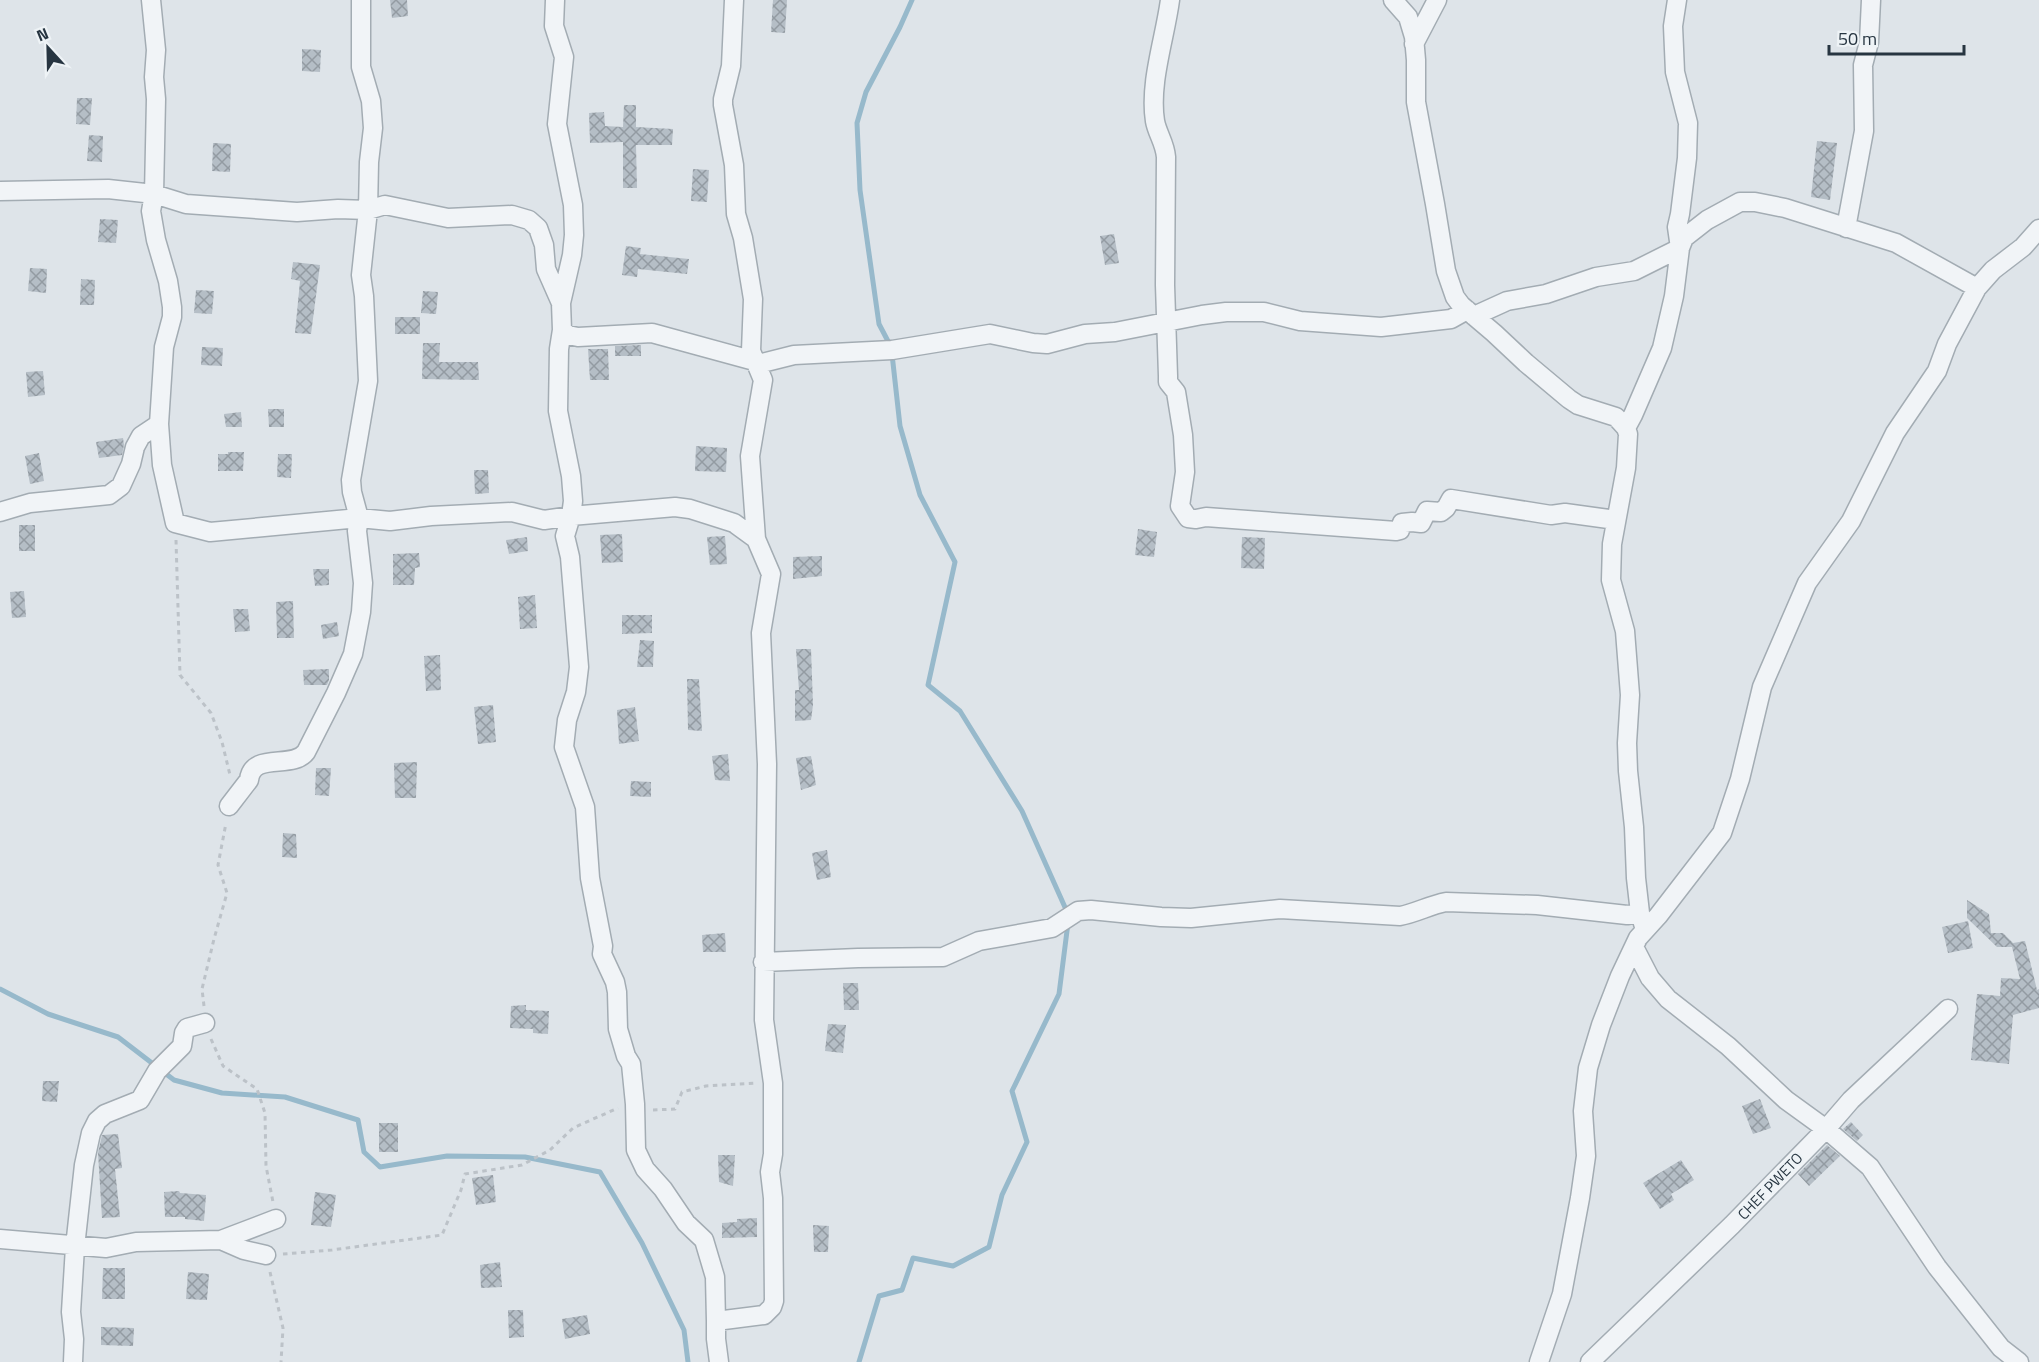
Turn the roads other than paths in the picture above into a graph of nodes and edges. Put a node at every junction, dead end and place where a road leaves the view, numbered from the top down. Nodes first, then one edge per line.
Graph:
1 (151, 0) edge
2 (361, 0) edge
3 (555, 0) edge
4 (734, 0) edge
5 (1170, 0) edge
6 (1393, 0) edge
7 (1437, 0) edge
8 (1677, 0) edge
9 (1871, 0) edge
10 (1407, 8) edge
11 (1414, 44) junction
12 (0, 191) edge
13 (154, 194) junction
14 (368, 210) junction
15 (1846, 228) junction
16 (2039, 229) edge
17 (1680, 248) junction
18 (1977, 288) junction
19 (561, 303) junction
20 (1470, 313) junction
21 (1167, 322) junction
22 (562, 330) junction
23 (754, 362) junction
24 (159, 424) junction
25 (1626, 428) junction
26 (0, 512) edge
27 (571, 516) junction
28 (359, 518) junction
29 (1616, 520) junction
30 (756, 539) junction
31 (229, 806) road end
32 (1643, 922) junction
33 (1634, 947) junction
34 (764, 962) junction
35 (1948, 1010) dead end
36 (205, 1023) road end
37 (1826, 1129) junction
38 (276, 1219) road end
39 (0, 1239) edge
40 (221, 1240) junction
41 (75, 1247) junction
42 (266, 1255) road end
43 (716, 1321) junction
44 (73, 1362) edge
45 (719, 1362) edge
46 (1539, 1362) edge
47 (1590, 1362) edge
48 (2019, 1362) edge

1 - 13 street
2 - 14 street
3 - 19 street
4 - 23 street
5 - 21 street
6 - 10 street
7 - 11 street
8 - 17 street
9 - 15 street
10 - 11 street
11 - 20 street
12 - 13 street
13 - 14 street
13 - 24 street
14 - 19 street
14 - 28 street
15 - 17 street
15 - 18 street
16 - 18 street
17 - 20 street
17 - 25 street
18 - 32 street
19 - 22 street
20 - 21 street
20 - 25 street
21 - 23 street
21 - 29 street
22 - 23 street
22 - 27 street
23 - 30 street
24 - 26 street
24 - 28 street
25 - 29 street
27 - 28 street
27 - 30 street
27 - 43 street
28 - 31 street
29 - 32 street
30 - 34 street
32 - 33 street
32 - 34 street
33 - 37 street
33 - 46 street
34 - 43 street
35 - 37 street, CHEF PWETO
36 - 41 street
37 - 47 street, CHEF PWETO
37 - 48 street
38 - 40 street
39 - 41 street
40 - 41 street
40 - 42 street
41 - 44 street
43 - 45 street

